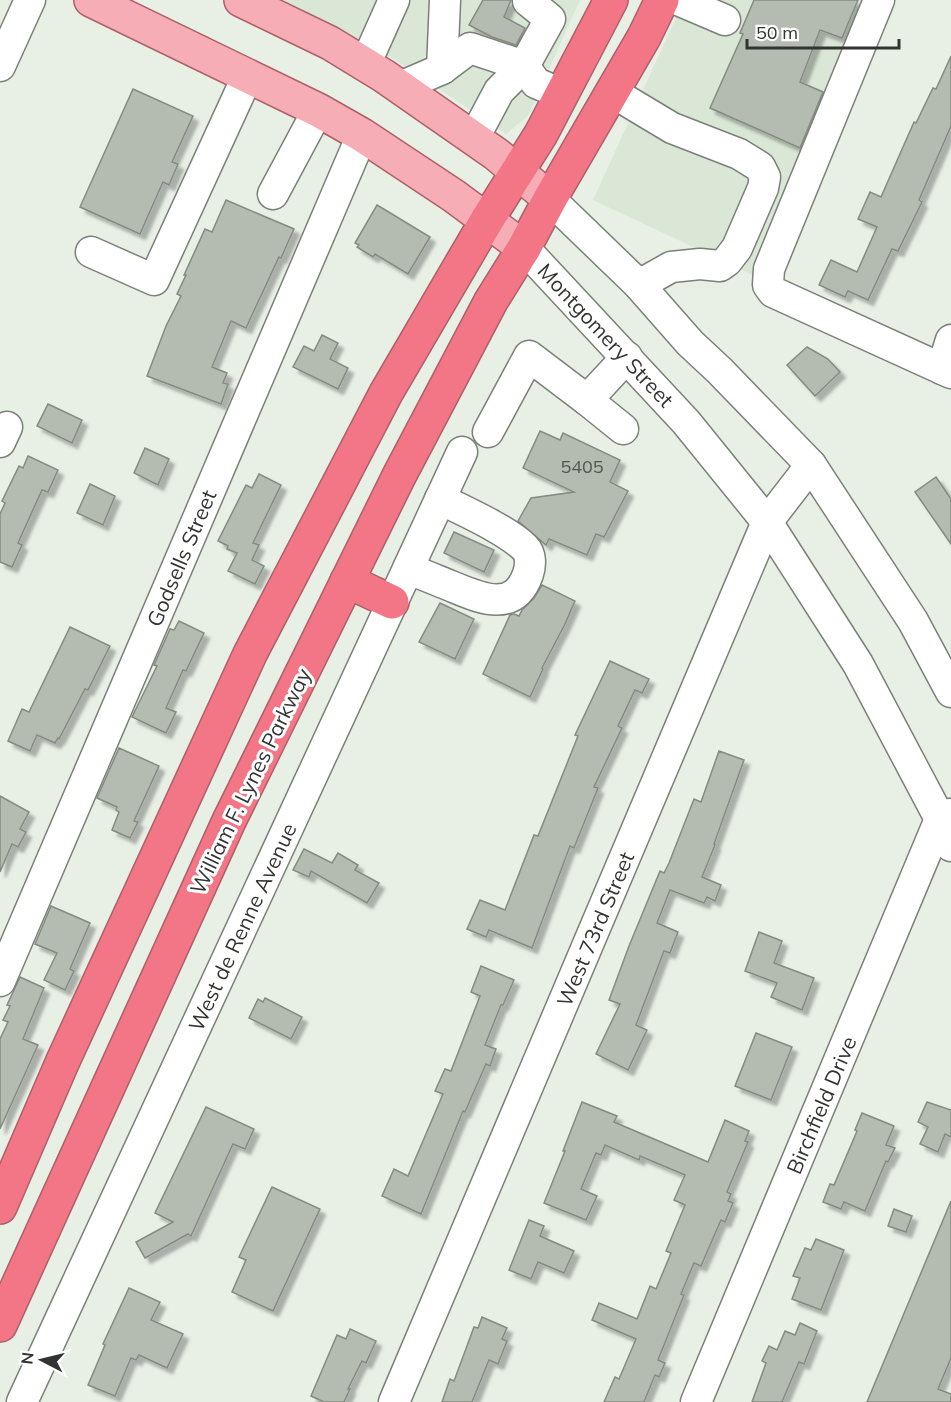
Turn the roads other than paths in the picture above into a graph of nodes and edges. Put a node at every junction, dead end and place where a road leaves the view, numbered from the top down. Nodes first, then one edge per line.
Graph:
1 (30, 0) edge
2 (91, 0) edge
3 (241, 0) edge
4 (394, 0) edge
5 (445, 0) edge
6 (611, 0) edge
7 (662, 0) edge
8 (678, 0) edge
9 (879, 0) edge
10 (528, 1) edge
11 (725, 21) dead end
12 (365, 64) junction
13 (0, 66) edge
14 (524, 66) junction
15 (442, 69) junction
16 (248, 75) junction
17 (400, 87) junction
18 (612, 92) junction
19 (562, 94) junction
20 (318, 110) junction
21 (362, 135) junction
22 (474, 138) junction
23 (518, 171) junction
24 (273, 194) dead end
25 (550, 199) junction
26 (487, 220) junction
27 (524, 248) junction
28 (91, 252) dead end
29 (639, 285) junction
30 (951, 340) edge
31 (627, 357) junction
32 (946, 371) edge
33 (587, 400) junction
34 (623, 429) dead end
35 (488, 432) dead end
36 (462, 452) dead end
37 (811, 465) junction
38 (440, 499) junction
39 (767, 522) junction
40 (408, 568) junction
41 (347, 581) junction
42 (392, 602) junction
43 (949, 684) edge
44 (946, 816) edge
45 (951, 846) edge
46 (0, 981) edge
47 (0, 1207) edge
48 (0, 1325) edge
49 (22, 1402) edge
50 (394, 1402) edge
51 (696, 1402) edge

1 - 13 street
2 - 16 main road, Montgomery Street
3 - 12 main road
4 - 12 street
5 - 15 street
6 - 19 highway
7 - 18 highway
8 - 11 street
9 - 32 street
10 - 14 street
12 - 17 main road
14 - 15 street
14 - 19 street
14 - 22 street
15 - 17 street
16 - 20 main road, Montgomery Street
16 - 28 street
17 - 22 main road
18 - 25 highway
18 - 29 street
19 - 23 highway
20 - 21 main road, Montgomery Street
20 - 24 street
21 - 26 main road, Montgomery Street
21 - 46 street, Godsells Street
22 - 23 main road
23 - 25 main road
23 - 26 highway
25 - 27 highway
25 - 29 street
26 - 27 main road, Montgomery Street
26 - 47 highway
27 - 31 street, Montgomery Street
27 - 41 highway, William F. Lynes Parkway
29 - 37 street
30 - 32 street
31 - 33 street
31 - 39 street, Montgomery Street
33 - 34 street
33 - 35 street
36 - 38 street, West de Renne Avenue
37 - 39 street, West 73rd Street
37 - 43 street
38 - 40 street, West de Renne Avenue
38 - 40 street
39 - 44 street, Montgomery Street
39 - 50 street, West 73rd Street
40 - 42 street, West de Renne Avenue
41 - 42 highway
41 - 48 highway, William F. Lynes Parkway
42 - 49 street, West de Renne Avenue
44 - 45 street, Montgomery Street
44 - 51 street, Birchfield Drive

